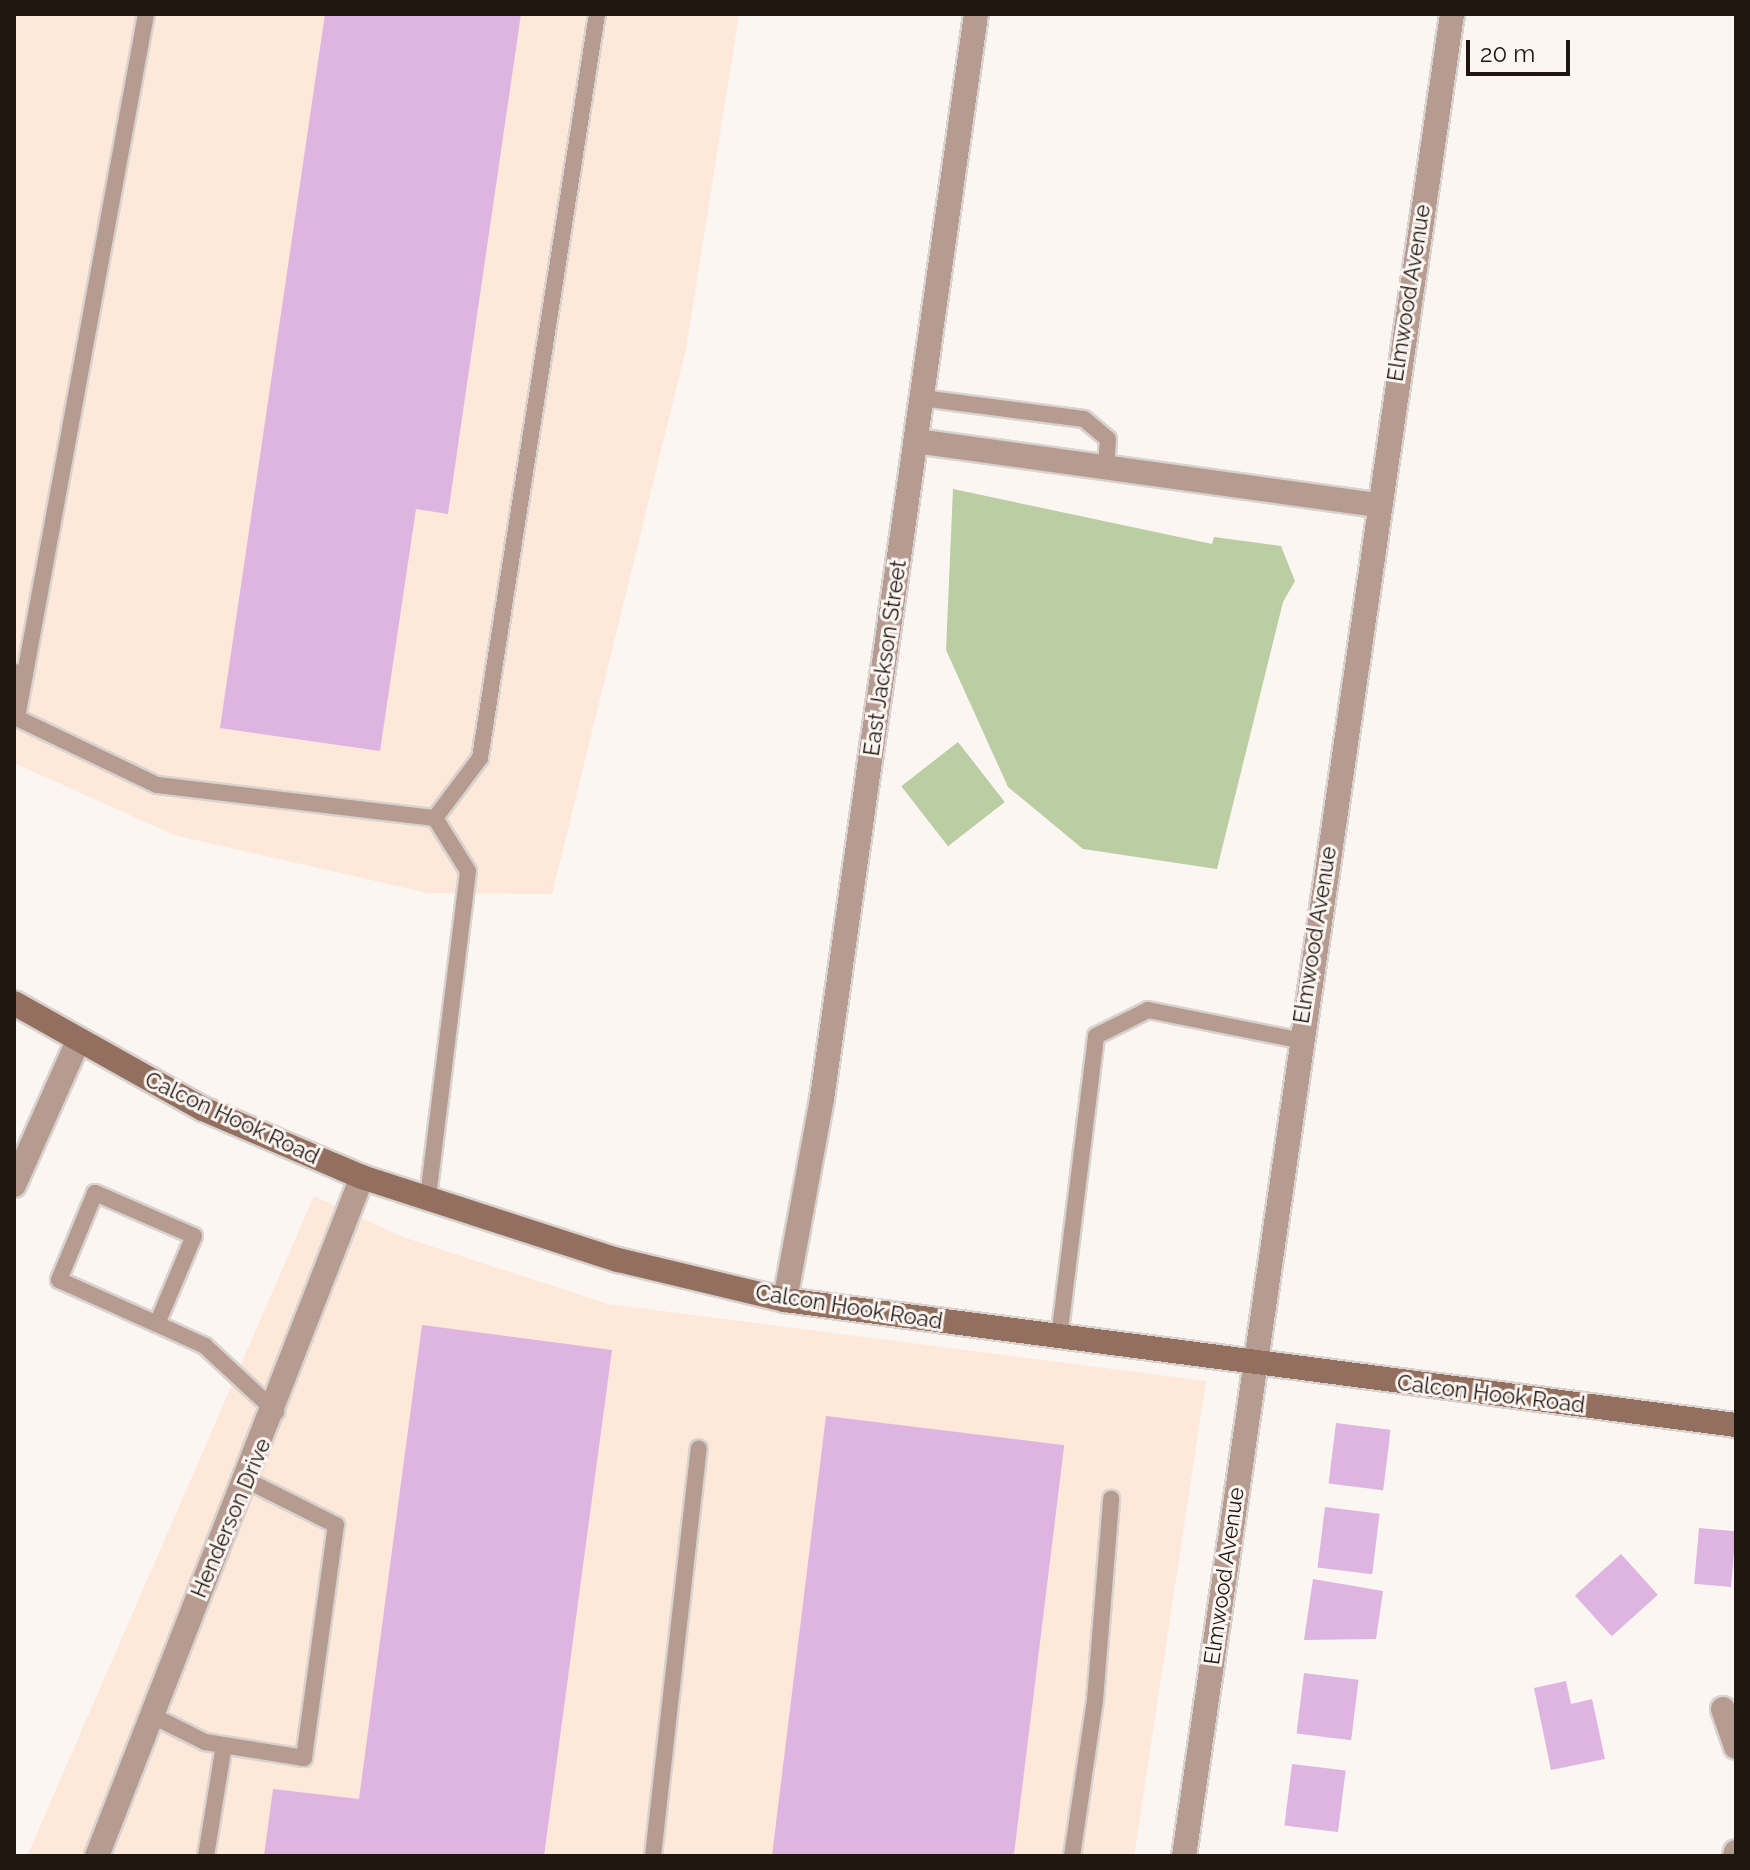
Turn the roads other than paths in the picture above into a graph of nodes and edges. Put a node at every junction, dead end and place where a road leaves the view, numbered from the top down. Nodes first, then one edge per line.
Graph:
1 (146, 14) edge
2 (597, 14) edge
3 (976, 14) edge
4 (1452, 14) edge
5 (922, 398) junction
6 (916, 441) junction
7 (1106, 467) junction
8 (1376, 505) junction
9 (20, 673) edge
10 (435, 818) junction
11 (14, 1003) edge
12 (1298, 1040) junction
13 (78, 1041) junction
14 (362, 1177) junction
15 (14, 1185) edge
16 (428, 1197) junction
17 (785, 1300) junction
18 (157, 1324) junction
19 (1059, 1338) junction
20 (1254, 1364) junction
21 (276, 1412) junction
22 (1736, 1425) edge
23 (699, 1449) dead end
24 (246, 1480) junction
25 (1111, 1499) dead end
26 (1723, 1709) dead end
27 (149, 1714) junction
28 (224, 1745) junction
29 (1736, 1747) edge
30 (97, 1856) edge
31 (206, 1856) edge
32 (653, 1856) edge
33 (1072, 1856) edge
34 (1184, 1856) edge

1 - 9 lane
2 - 10 lane
3 - 5 street, East Jackson Street
4 - 8 street, Elmwood Avenue
5 - 6 street, East Jackson Street
5 - 7 lane
6 - 7 street
6 - 17 street, East Jackson Street
7 - 8 street
8 - 12 street, Elmwood Avenue
9 - 10 lane
10 - 16 lane
11 - 13 street, Calcon Hook Road
12 - 19 lane
12 - 20 street, Elmwood Avenue
13 - 14 street, Calcon Hook Road
13 - 15 street
14 - 16 street, Calcon Hook Road
14 - 21 street, Henderson Drive
16 - 17 street, Calcon Hook Road
17 - 19 street, Calcon Hook Road
18 - 18 lane
18 - 21 lane
19 - 20 street, Calcon Hook Road
20 - 22 street, Calcon Hook Road
20 - 34 street, Elmwood Avenue
21 - 24 street, Henderson Drive
23 - 32 lane
24 - 27 street, Henderson Drive
24 - 28 lane
25 - 33 lane
26 - 29 street
27 - 28 lane
27 - 30 street, Henderson Drive
28 - 31 lane

